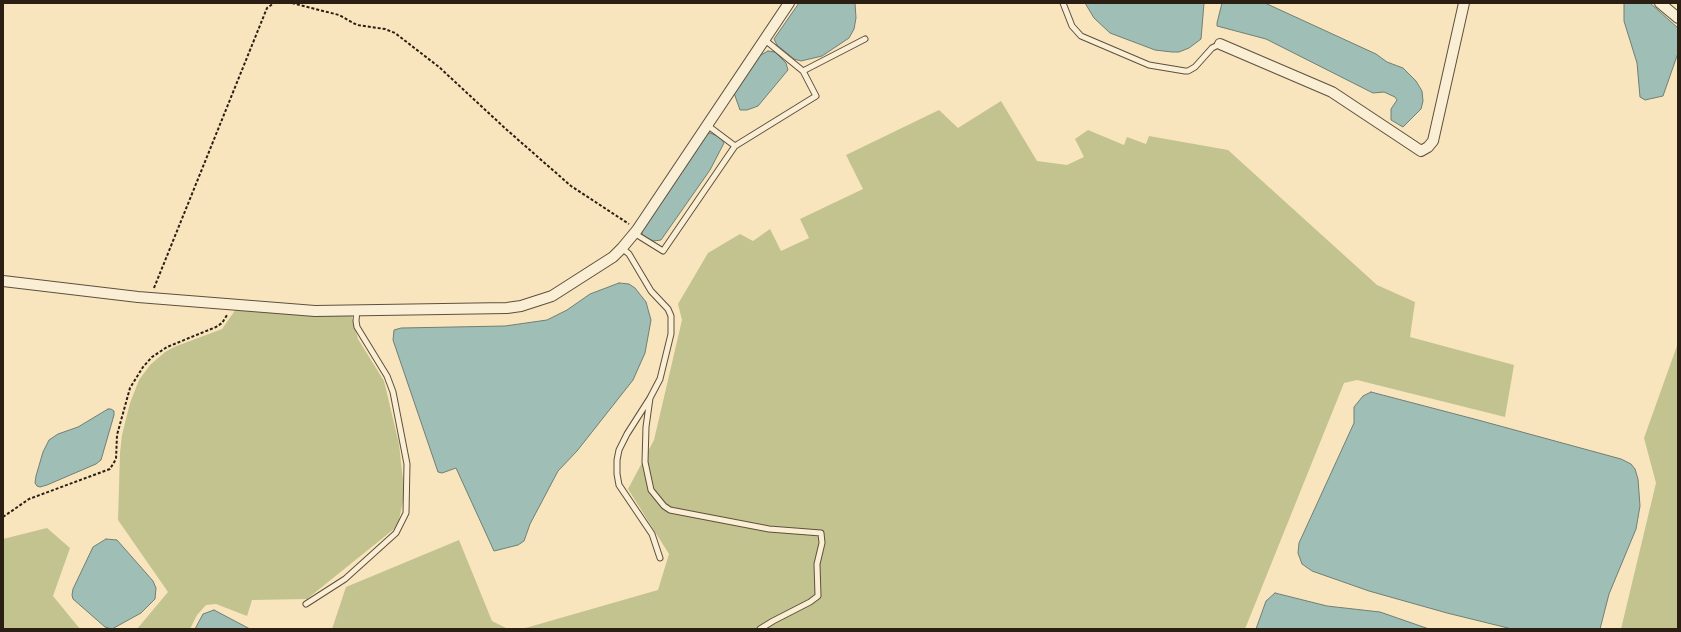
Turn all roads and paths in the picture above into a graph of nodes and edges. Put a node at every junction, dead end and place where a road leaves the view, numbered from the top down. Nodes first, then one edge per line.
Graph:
1 (274, 3) edge
2 (292, 3) edge
3 (789, 3) edge
4 (1063, 3) edge
5 (1464, 3) edge
6 (1660, 3) edge
7 (1678, 18) edge
8 (865, 39) dead end
9 (764, 40) junction
10 (1220, 44) joint
11 (803, 71) junction
12 (707, 125) junction
13 (735, 146) junction
14 (635, 231) junction
15 (622, 248) junction
16 (3, 281) edge
17 (150, 298) junction
18 (231, 305) junction
19 (357, 310) junction
20 (650, 398) junction
21 (3, 517) edge
22 (660, 558) dead end
23 (306, 604) dead end
24 (760, 629) edge

1 - 17 path
2 - 14 path
3 - 9 street
4 - 10 lane
5 - 10 street
6 - 7 street
8 - 11 lane
9 - 11 lane
9 - 12 street
11 - 13 lane
12 - 13 lane
12 - 14 street
13 - 14 lane
14 - 15 street
15 - 19 street
15 - 20 lane
16 - 17 street
17 - 18 street
18 - 19 street
18 - 21 path
19 - 23 lane
20 - 22 lane
20 - 24 lane

